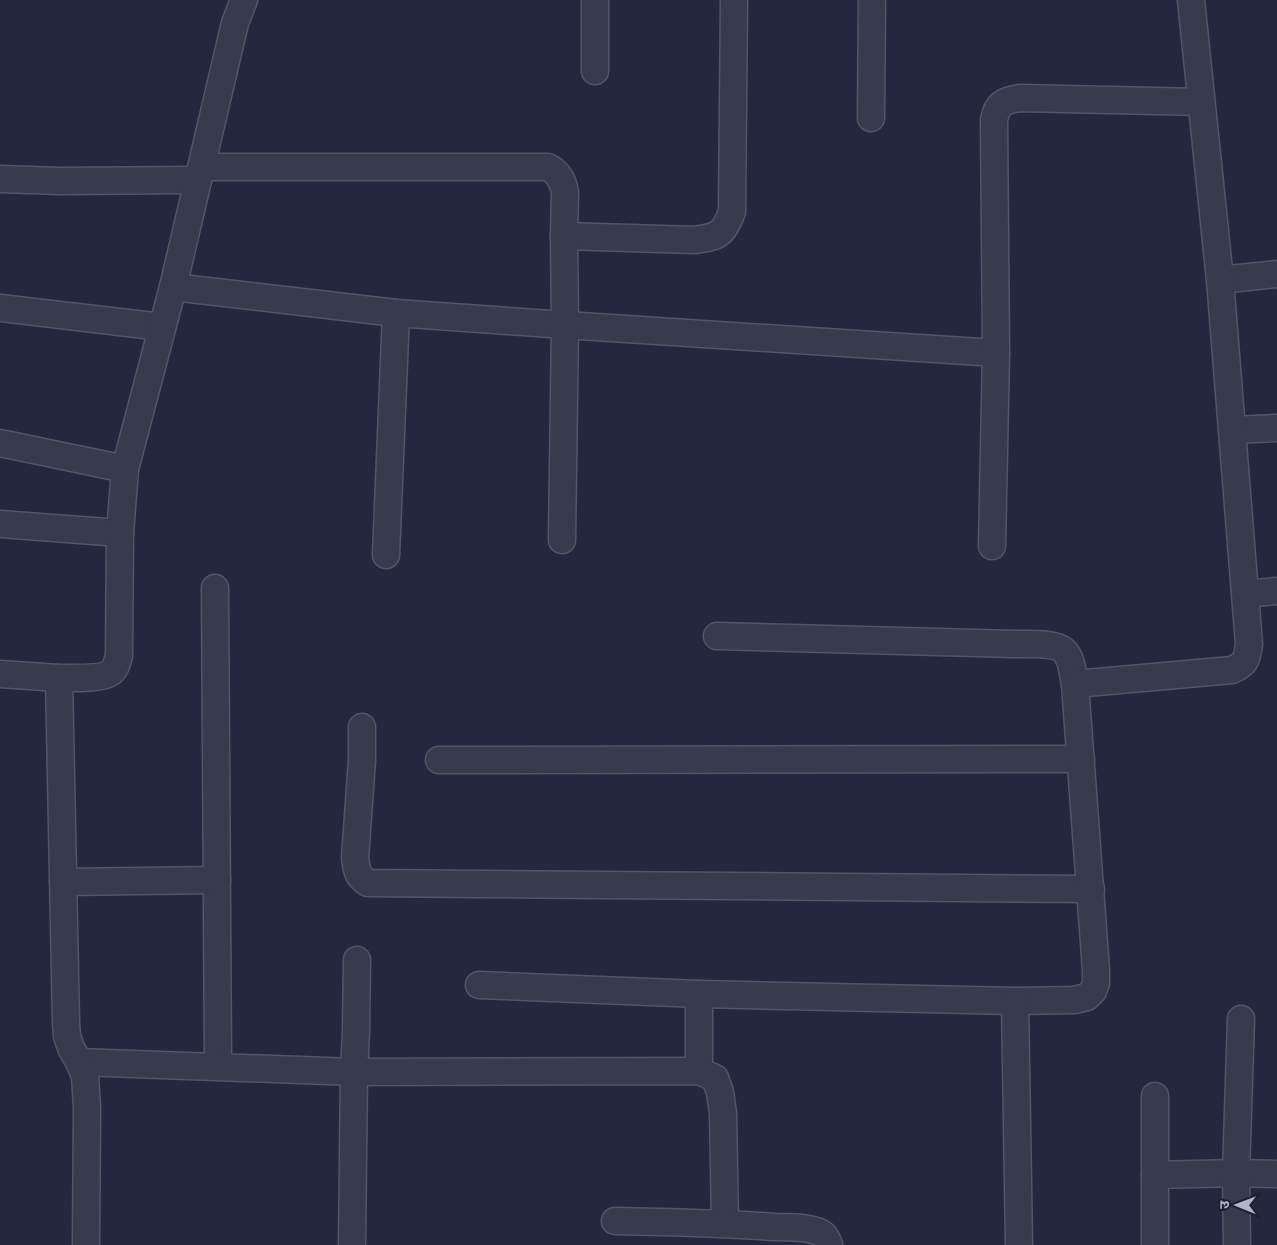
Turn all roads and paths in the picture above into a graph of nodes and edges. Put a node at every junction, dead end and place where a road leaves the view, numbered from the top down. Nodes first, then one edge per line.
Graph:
1 (244, 0) edge
2 (595, 0) edge
3 (734, 0) edge
4 (872, 0) edge
5 (1191, 0) edge
6 (595, 71) dead end
7 (1201, 102) junction
8 (871, 118) dead end
9 (200, 174) junction
10 (0, 179) edge
11 (564, 236) junction
12 (1277, 274) edge
13 (1220, 280) junction
14 (173, 287) junction
15 (0, 308) edge
16 (396, 313) junction
17 (565, 325) junction
18 (162, 327) junction
19 (996, 353) junction
20 (1277, 428) edge
21 (1232, 430) junction
22 (0, 443) edge
23 (125, 469) junction
24 (0, 524) edge
25 (120, 532) junction
26 (562, 540) dead end
27 (992, 546) dead end
28 (386, 555) dead end
29 (216, 588) dead end
30 (1277, 591) edge
31 (1246, 594) junction
32 (717, 636) dead end
33 (0, 674) edge
34 (59, 678) junction
35 (1075, 684) junction
36 (362, 727) dead end
37 (1081, 759) junction
38 (439, 760) dead end
39 (217, 880) junction
40 (63, 882) junction
41 (1091, 889) junction
42 (357, 960) dead end
43 (479, 985) dead end
44 (699, 994) junction
45 (1015, 1001) junction
46 (1241, 1020) dead end
47 (79, 1062) junction
48 (218, 1066) junction
49 (699, 1071) junction
50 (354, 1072) junction
51 (1155, 1096) dead end
52 (1236, 1173) junction
53 (1277, 1174) edge
54 (1155, 1175) junction
55 (615, 1221) dead end
56 (725, 1223) junction
57 (86, 1245) edge
58 (352, 1245) edge
59 (829, 1245) edge
60 (1019, 1245) edge
61 (1155, 1245) edge
62 (1237, 1245) edge

1 - 9 street
2 - 6 street
3 - 11 street
4 - 8 street
5 - 7 street
7 - 13 street
7 - 19 street
9 - 10 street
9 - 11 street
9 - 14 street
11 - 17 street
12 - 13 street
13 - 21 street
14 - 16 street
14 - 18 street
15 - 18 street
16 - 17 street
16 - 28 street
17 - 19 street
17 - 26 street
18 - 23 street
19 - 27 street
20 - 21 street
21 - 31 street
22 - 23 street
23 - 25 street
24 - 25 street
25 - 34 street
29 - 39 street
30 - 31 street
31 - 35 street
32 - 35 street
33 - 34 street
34 - 40 street
35 - 37 street
36 - 41 street
37 - 38 street
37 - 41 street
39 - 40 street
39 - 48 street
40 - 47 street
41 - 45 street
42 - 50 street
43 - 44 street
44 - 45 street
44 - 49 street
45 - 60 street
46 - 52 street
47 - 48 street
47 - 57 street
48 - 50 street
49 - 50 street
49 - 56 street
50 - 58 street
51 - 54 street
52 - 53 street
52 - 54 street
52 - 62 street
54 - 61 street
55 - 56 street
56 - 59 street

